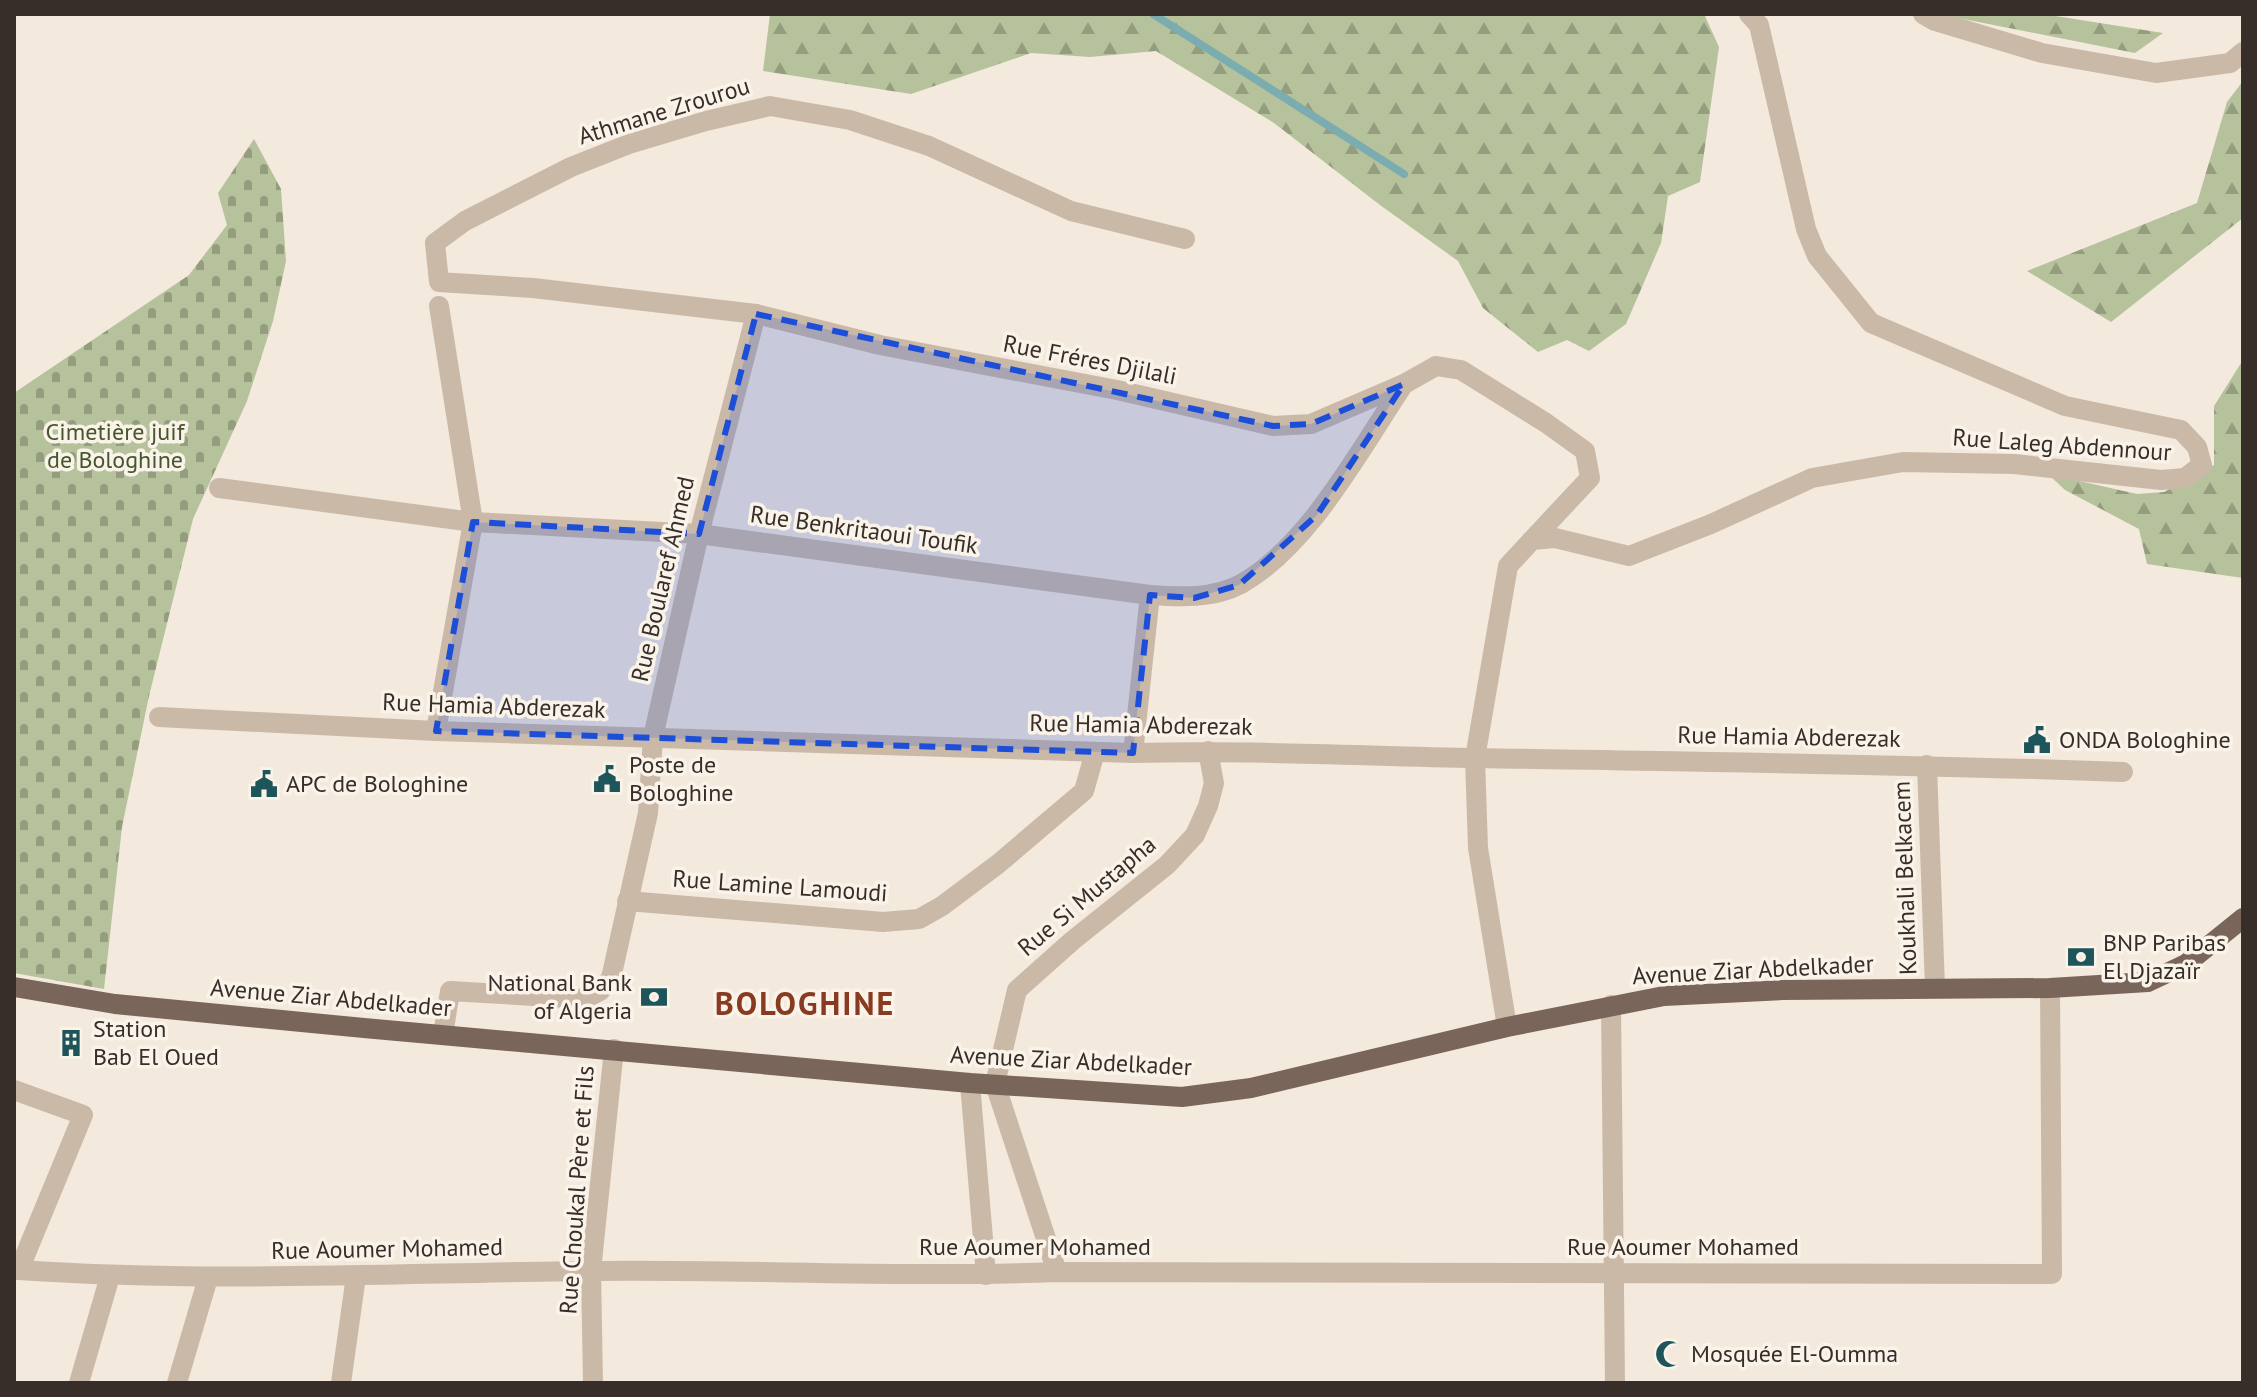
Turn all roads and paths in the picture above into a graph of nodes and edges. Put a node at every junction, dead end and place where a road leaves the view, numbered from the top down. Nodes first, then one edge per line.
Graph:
1 (1749, 14) edge
2 (1923, 14) edge
3 (2243, 52) edge
4 (1185, 239) dead end
5 (439, 282) joint
6 (439, 306) dead end
7 (756, 314) junction
8 (1404, 384) junction
9 (219, 488) dead end
10 (473, 522) junction
11 (699, 534) junction
12 (1532, 540) junction
13 (1150, 595) junction
14 (159, 717) dead end
15 (436, 731) junction
16 (653, 737) junction
17 (1208, 751) junction
18 (1095, 752) junction
19 (1133, 753) junction
20 (1475, 758) junction
21 (1927, 765) junction
22 (2123, 772) dead end
23 (627, 901) junction
24 (2243, 918) edge
25 (14, 987) edge
26 (1935, 988) junction
27 (2050, 988) junction
28 (1611, 1005) junction
29 (1507, 1027) junction
30 (443, 1035) junction
31 (614, 1049) junction
32 (970, 1083) junction
33 (995, 1084) junction
34 (14, 1090) edge
35 (17, 1270) edge
36 (591, 1271) junction
37 (1057, 1272) junction
38 (1613, 1272) junction
39 (986, 1275) junction
40 (110, 1276) junction
41 (356, 1276) junction
42 (208, 1278) junction
43 (79, 1383) edge
44 (177, 1383) edge
45 (341, 1383) edge
46 (593, 1383) edge
47 (1615, 1383) edge

1 - 12 street, Rue Laleg Abdennour
2 - 3 street
4 - 5 street, Athmane Zrourou
5 - 7 street, Rue Fréres Djilali
6 - 10 street
7 - 8 street, Rue Fréres Djilali
7 - 11 street, Rue Boularef Ahmed
8 - 12 street, Rue Fréres Djilali
8 - 13 street, Rue Benkritaoui Toufik
9 - 10 street, Rue Benkritaoui Toufik
10 - 11 street, Rue Benkritaoui Toufik
10 - 15 street
11 - 13 street, Rue Benkritaoui Toufik
11 - 16 street, Rue Boularef Ahmed
12 - 20 street
13 - 19 street
14 - 15 street, Rue Hamia Abderezak
15 - 16 street, Rue Hamia Abderezak
16 - 18 street, Rue Hamia Abderezak
16 - 23 street, Rue Boularef Ahmed
17 - 19 street, Rue Hamia Abderezak
17 - 20 street, Rue Hamia Abderezak
17 - 33 street, Rue Si Mustapha
18 - 19 street, Rue Hamia Abderezak
18 - 23 street, Rue Lamine Lamoudi
20 - 21 street, Rue Hamia Abderezak
20 - 29 street
21 - 22 street, Rue Hamia Abderezak
21 - 26 street, Koukhali Belkacem
23 - 30 street, Rue Boularef Ahmed
24 - 27 main road, Avenue Ziar Abdelkader
25 - 30 main road, Avenue Ziar Abdelkader
26 - 27 main road, Avenue Ziar Abdelkader
26 - 28 main road, Avenue Ziar Abdelkader
27 - 38 street, Rue Aoumer Mohamed
28 - 29 main road, Avenue Ziar Abdelkader
28 - 38 street
29 - 33 main road, Avenue Ziar Abdelkader
30 - 31 main road, Avenue Ziar Abdelkader
31 - 32 main road, Avenue Ziar Abdelkader
31 - 36 street, Rue Choukal Père et Fils
32 - 33 main road, Avenue Ziar Abdelkader
32 - 39 street
33 - 37 street
34 - 35 street
35 - 40 street, Rue Aoumer Mohamed
36 - 39 street, Rue Aoumer Mohamed
36 - 41 street, Rue Aoumer Mohamed
36 - 46 street, Rue Choukal Père et Fils
37 - 38 street, Rue Aoumer Mohamed
37 - 39 street, Rue Aoumer Mohamed
38 - 47 street
40 - 42 street, Rue Aoumer Mohamed
40 - 43 street
41 - 42 street, Rue Aoumer Mohamed
41 - 45 street
42 - 44 street

